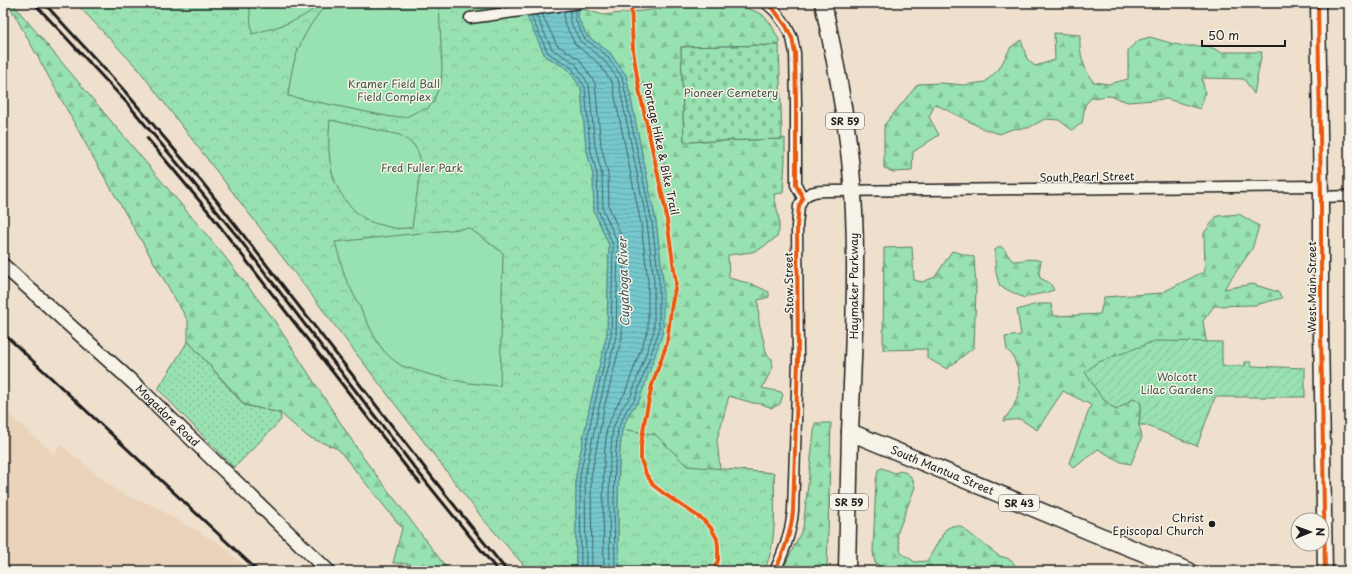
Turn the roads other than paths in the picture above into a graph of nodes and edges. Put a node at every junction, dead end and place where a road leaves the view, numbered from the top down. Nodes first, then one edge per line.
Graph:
1 (580, 3) edge
2 (766, 3) edge
3 (823, 3) edge
4 (1318, 3) edge
5 (470, 18) dead end
6 (852, 191) junction
7 (1321, 192) junction
8 (1349, 196) edge
9 (803, 198) junction
10 (3, 265) edge
11 (850, 432) junction
12 (328, 571) edge
13 (775, 571) edge
14 (847, 571) edge
15 (1189, 571) edge
16 (1325, 571) edge

1 - 5 street
2 - 9 street
3 - 6 main road, Haymaker Parkway / SR 59
4 - 7 main road, West Main Street
6 - 7 street, South Pearl Street
6 - 9 street, South Pearl Street
6 - 11 main road, Haymaker Parkway / SR 59
7 - 8 street, South Pearl Street
7 - 16 main road, West Main Street
9 - 13 street, Stow Street
10 - 12 street, Mogadore Road
11 - 14 main road, Haymaker Parkway / SR 59
11 - 15 main road, South Mantua Street / SR 43

